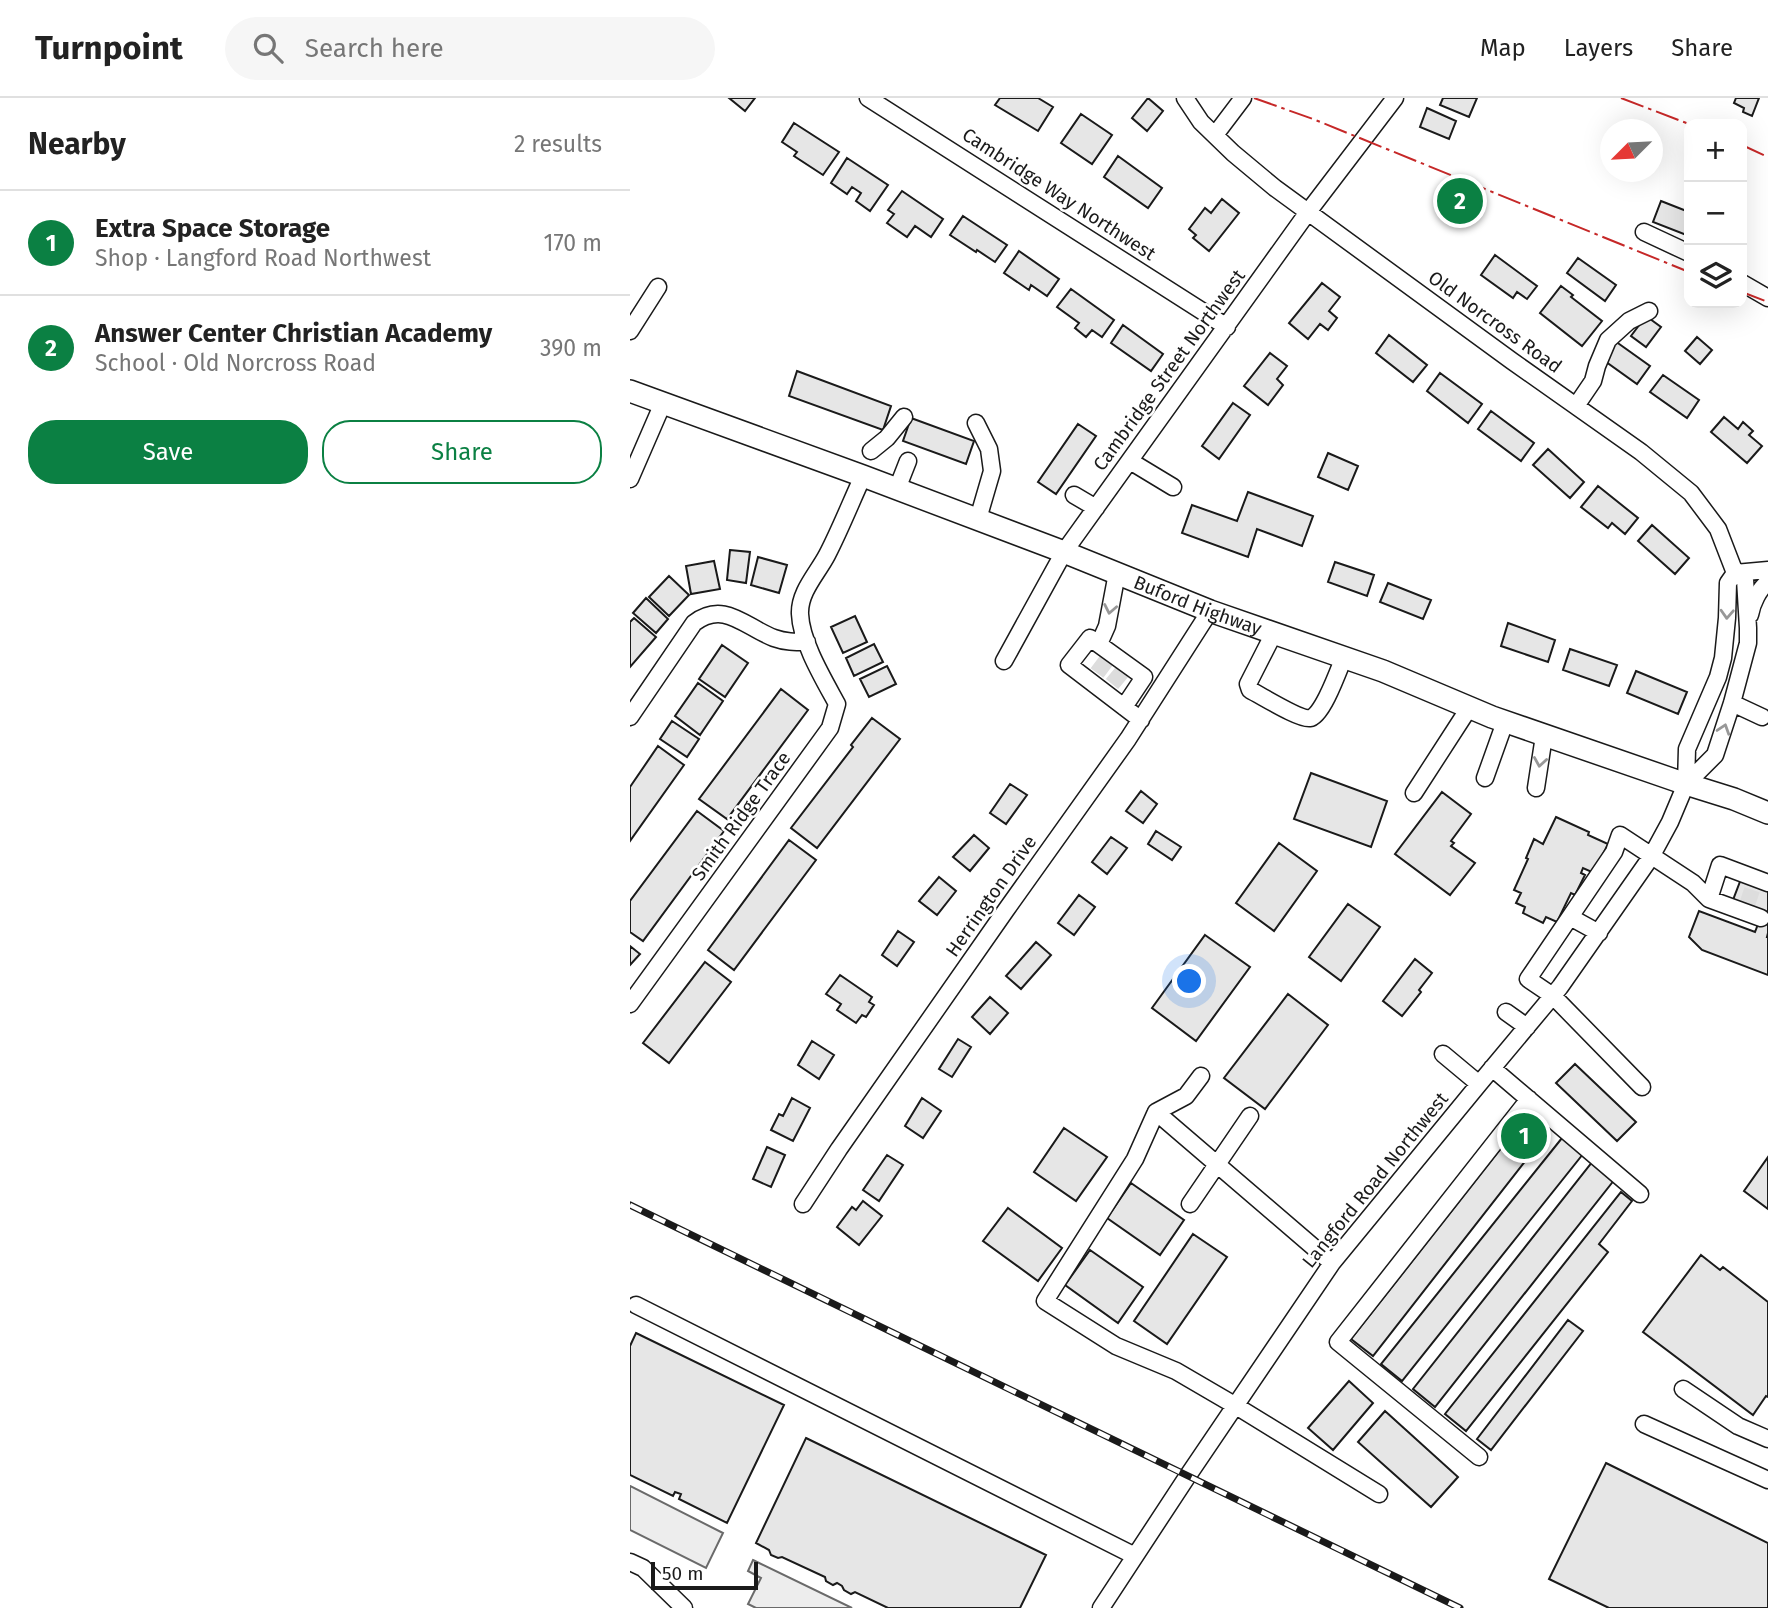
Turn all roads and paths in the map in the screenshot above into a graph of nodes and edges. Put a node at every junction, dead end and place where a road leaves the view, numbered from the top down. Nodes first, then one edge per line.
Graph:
1 (868, 98) edge
2 (1185, 98) edge
3 (1243, 98) edge
4 (1395, 98) edge
5 (1215, 135) junction
6 (1308, 212) junction
7 (1644, 232) dead end
8 (1684, 251) edge
9 (1747, 286) edge
10 (658, 287) dead end
11 (1768, 298) edge
12 (1649, 311) dead end
13 (1227, 327) junction
14 (630, 331) edge
15 (630, 391) edge
16 (663, 403) junction
17 (1576, 406) junction
18 (904, 417) dead end
19 (976, 423) dead end
20 (871, 451) dead end
21 (908, 461) dead end
22 (1130, 461) junction
23 (863, 476) junction
24 (630, 479) edge
25 (1173, 487) dead end
26 (897, 489) junction
27 (1074, 495) dead end
28 (1096, 508) junction
29 (978, 520) junction
30 (1064, 552) junction
31 (1768, 570) edge
32 (1116, 573) junction
33 (1735, 573) junction
34 (1768, 582) edge
35 (1210, 611) junction
36 (1748, 628) junction
37 (1274, 633) junction
38 (807, 642) junction
39 (1344, 657) junction
40 (1004, 662) dead end
41 (1101, 663) junction
42 (1117, 678) junction
43 (1732, 703) junction
44 (1124, 707) junction
45 (1469, 708) junction
46 (630, 717) edge
47 (1762, 717) dead end
48 (1141, 720) junction
49 (1505, 722) junction
50 (1544, 736) junction
51 (1485, 778) dead end
52 (1686, 784) junction
53 (1535, 788) dead end
54 (1414, 793) dead end
55 (1768, 813) edge
56 (1651, 857) junction
57 (1759, 882) edge
58 (1709, 899) junction
59 (1751, 912) dead end
60 (1570, 917) junction
61 (1599, 933) junction
62 (1553, 996) junction
63 (630, 1004) edge
64 (1506, 1012) dead end
65 (1527, 1027) junction
66 (1443, 1054) dead end
67 (1492, 1068) junction
68 (1201, 1076) dead end
69 (1479, 1084) junction
70 (1642, 1087) dead end
71 (1529, 1099) junction
72 (1156, 1112) junction
73 (1250, 1116) dead end
74 (1217, 1165) junction
75 (1640, 1194) dead end
76 (803, 1204) dead end
77 (1190, 1204) dead end
78 (1332, 1264) junction
79 (636, 1305) dead end
80 (1683, 1389) dead end
81 (1236, 1406) junction
82 (1644, 1424) dead end
83 (1768, 1438) edge
84 (1479, 1457) dead end
85 (1768, 1480) edge
86 (1379, 1494) dead end
87 (1135, 1556) junction
88 (630, 1562) edge
89 (684, 1608) edge
90 (1101, 1608) edge

1 - 13 street, Cambridge Way Northwest
2 - 5 street, Old Norcross Road
3 - 5 street
4 - 6 street, Cambridge Street Northwest
5 - 6 street, Old Norcross Road
6 - 13 street, Cambridge Street Northwest
6 - 17 street, Old Norcross Road
7 - 8 street
9 - 11 street
10 - 14 street
12 - 17 street
13 - 22 street, Cambridge Street Northwest
15 - 16 main road, Buford Highway
16 - 23 main road, Buford Highway
16 - 24 street
17 - 33 street, Old Norcross Road
18 - 20 street
19 - 29 street
21 - 26 street
22 - 25 street
22 - 28 street, Cambridge Street Northwest
23 - 26 main road, Buford Highway
23 - 38 street, Smith Ridge Trace
26 - 29 main road, Buford Highway
27 - 28 street
28 - 30 street, Cambridge Street Northwest
29 - 30 main road, Buford Highway
30 - 32 main road, Buford Highway
30 - 40 street, Cambridge Street Northwest
31 - 33 street
32 - 35 main road, Buford Highway
32 -> 41 street
33 - 36 street, Langford Road Northwest
33 -> 52 street, Langford Road Northwest
34 - 36 street
35 - 37 main road, Buford Highway
35 - 48 street, Herrington Drive
36 - 43 street, Langford Road Northwest
37 - 39 main road, Buford Highway
37 - 39 street
38 - 46 street
38 - 63 street, Smith Ridge Trace
39 - 45 main road, Buford Highway
41 - 42 street
41 - 42 street
42 - 44 street
42 - 44 street
43 - 47 street
52 -> 43 street, Langford Road Northwest
44 - 48 street
45 - 49 main road, Buford Highway
45 - 54 street
48 - 76 street, Herrington Drive
49 - 50 main road, Buford Highway
49 - 51 street
50 - 52 main road, Buford Highway
50 -> 53 street
52 - 55 main road, Buford Highway
52 - 56 street, Langford Road Northwest
56 - 58 street
56 - 60 street
56 - 61 street, Langford Road Northwest
57 - 58 street
58 - 59 street
60 - 61 street
60 - 62 street
61 - 62 street, Langford Road Northwest
62 - 65 street, Langford Road Northwest
62 - 70 street
64 - 65 street
65 - 67 street, Langford Road Northwest
66 - 69 street
67 - 69 street, Langford Road Northwest
67 - 71 street
68 - 72 street
69 - 78 street, Langford Road Northwest
71 - 75 street
71 - 84 street
72 - 74 street
72 - 81 street
73 - 74 street
74 - 77 street
74 - 78 street
78 - 81 street, Langford Road Northwest
79 - 87 street
80 - 83 street
81 - 86 street
81 - 87 street, Langford Road Northwest
82 - 85 street
87 - 90 street, Langford Road Northwest
88 - 89 street

